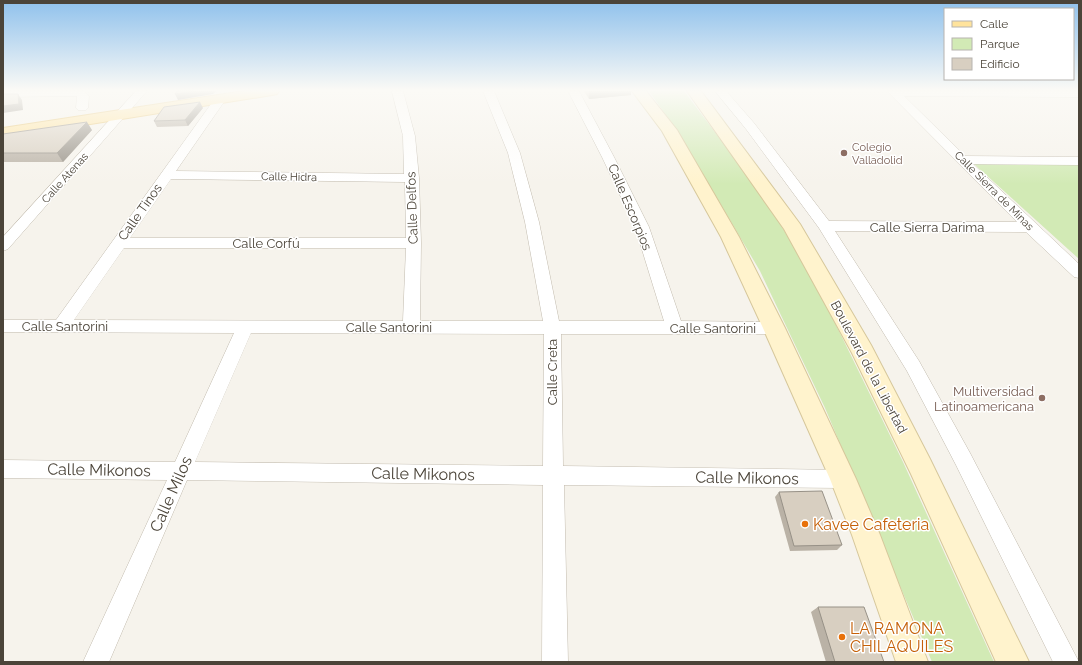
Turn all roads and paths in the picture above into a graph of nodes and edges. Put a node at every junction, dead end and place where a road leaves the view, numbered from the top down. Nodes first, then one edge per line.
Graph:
1 (34, 122) edge
2 (66, 122) edge
3 (115, 122) edge
4 (204, 122) edge
5 (405, 122) edge
6 (501, 122) edge
7 (590, 122) edge
8 (663, 122) edge
9 (717, 122) edge
10 (747, 122) edge
11 (924, 122) edge
12 (4, 131) edge
13 (963, 160) junction
14 (1079, 161) edge
15 (166, 176) junction
16 (412, 178) junction
17 (825, 226) junction
18 (1030, 227) junction
19 (119, 243) junction
20 (414, 243) junction
21 (3, 246) edge
22 (1079, 273) edge
23 (3, 326) edge
24 (61, 326) junction
25 (246, 326) junction
26 (411, 327) junction
27 (552, 327) junction
28 (675, 328) junction
29 (774, 328) junction
30 (3, 469) edge
31 (182, 471) junction
32 (552, 476) junction
33 (843, 479) junction
34 (96, 662) edge
35 (554, 662) edge
36 (912, 662) edge
37 (1013, 662) edge
38 (1066, 662) edge

1 - 12 main road
2 - 12 main road
3 - 21 street, Calle Atenas
4 - 15 street, Calle Tinos
5 - 16 street, Calle Delfos
6 - 27 street, Calle Creta
7 - 28 street, Calle Escorpios
8 - 29 main road
9 - 37 main road, Boulevard de la Libertad
10 - 17 street
11 - 13 street, Calle Sierra de Minas
13 - 14 street
13 - 18 street, Calle Sierra de Minas
15 - 16 street, Calle Hidra
15 - 19 street, Calle Tinos
16 - 20 street, Calle Delfos
17 - 18 street, Calle Sierra Darima
17 - 38 street
18 - 22 street, Calle Sierra de Minas
19 - 20 street, Calle Corfú
19 - 24 street, Calle Tinos
20 - 26 street, Calle Delfos
23 - 24 street, Calle Santorini
24 - 25 street, Calle Santorini
25 - 26 street, Calle Santorini
25 - 31 street, Calle Milos
26 - 27 street, Calle Santorini
27 - 28 street, Calle Santorini
27 - 32 street, Calle Creta
28 - 29 street, Calle Santorini
29 - 33 main road
30 - 31 street, Calle Mikonos
31 - 32 street, Calle Mikonos
31 - 34 street, Calle Milos
32 - 33 street, Calle Mikonos
32 - 35 street, Calle Creta
33 - 36 main road

